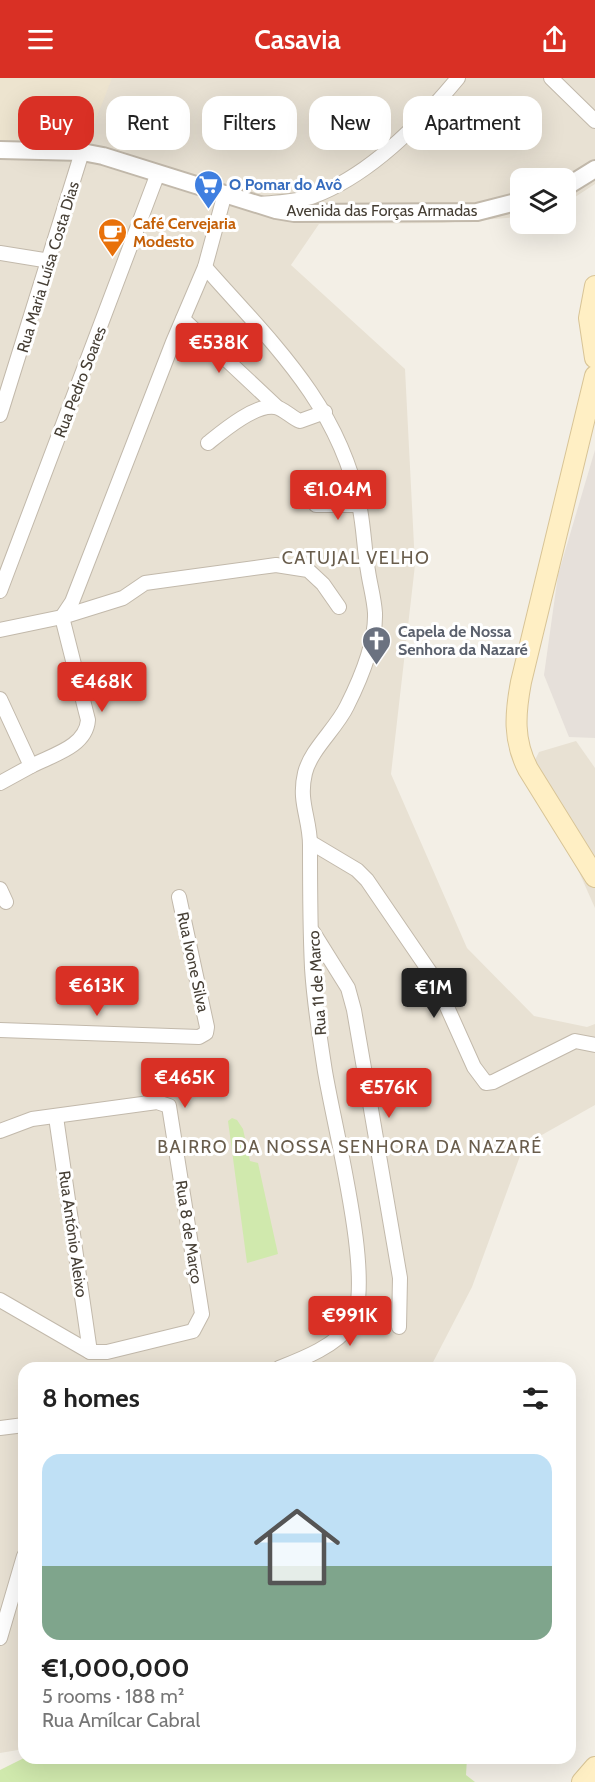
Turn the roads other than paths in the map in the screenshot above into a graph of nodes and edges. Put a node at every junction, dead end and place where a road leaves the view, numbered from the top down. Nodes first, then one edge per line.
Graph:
1 (458, 78) edge
2 (551, 78) edge
3 (595, 121) edge
4 (0, 150) edge
5 (82, 152) junction
6 (595, 170) edge
7 (158, 173) junction
8 (576, 181) edge
9 (225, 193) junction
10 (260, 204) junction
11 (510, 204) edge
12 (0, 253) edge
13 (50, 261) junction
14 (205, 267) junction
15 (595, 286) edge
16 (183, 318) junction
17 (595, 358) edge
18 (595, 376) edge
19 (277, 407) junction
20 (325, 412) junction
21 (0, 415) edge
22 (208, 443) dead end
23 (359, 505) junction
24 (316, 506) dead end
25 (0, 591) edge
26 (339, 607) dead end
27 (62, 618) junction
28 (0, 630) edge
29 (0, 699) edge
30 (31, 766) junction
31 (0, 783) edge
32 (310, 842) junction
33 (595, 877) edge
34 (179, 897) dead end
35 (313, 932) junction
36 (0, 1030) edge
37 (595, 1045) edge
38 (56, 1117) junction
39 (0, 1131) edge
40 (0, 1300) edge
41 (399, 1327) dead end
42 (90, 1352) junction
43 (291, 1362) edge
44 (18, 1426) edge
45 (0, 1428) edge
46 (18, 1576) edge
47 (0, 1638) edge
48 (595, 1767) edge
49 (582, 1782) edge

1 - 10 street
2 - 3 street
4 - 5 street, Avenida das Forças Armadas
5 - 7 street, Avenida das Forças Armadas
5 - 13 street, Rua Maria Luísa Costa Dias
6 - 8 street
7 - 9 street, Avenida das Forças Armadas
7 - 25 street, Rua Pedro Soares
9 - 10 street, Avenida das Forças Armadas
9 - 14 street
10 - 11 street, Avenida das Forças Armadas
12 - 13 street
13 - 21 street, Rua Maria Luísa Costa Dias
14 - 16 street
14 - 20 street
15 - 17 main road
16 - 19 street
16 - 27 street
18 - 33 main road
19 - 20 street
19 - 22 street
20 - 23 street
23 - 24 street
23 - 32 street, Rua 11 de Marco
26 - 27 street
27 - 28 street
27 - 30 street
29 - 30 street
30 - 31 street
32 - 35 street, Rua 11 de Marco
32 - 37 street
34 - 36 street, Rua Ivone Silva
35 - 41 street
35 - 43 street, Rua 11 de Marco
38 - 39 street, Rua 8 de Março
38 - 42 street, Rua António Aleixo
38 - 42 street, Rua 8 de Março
40 - 42 street
44 - 45 street
46 - 47 street
48 - 49 main road

